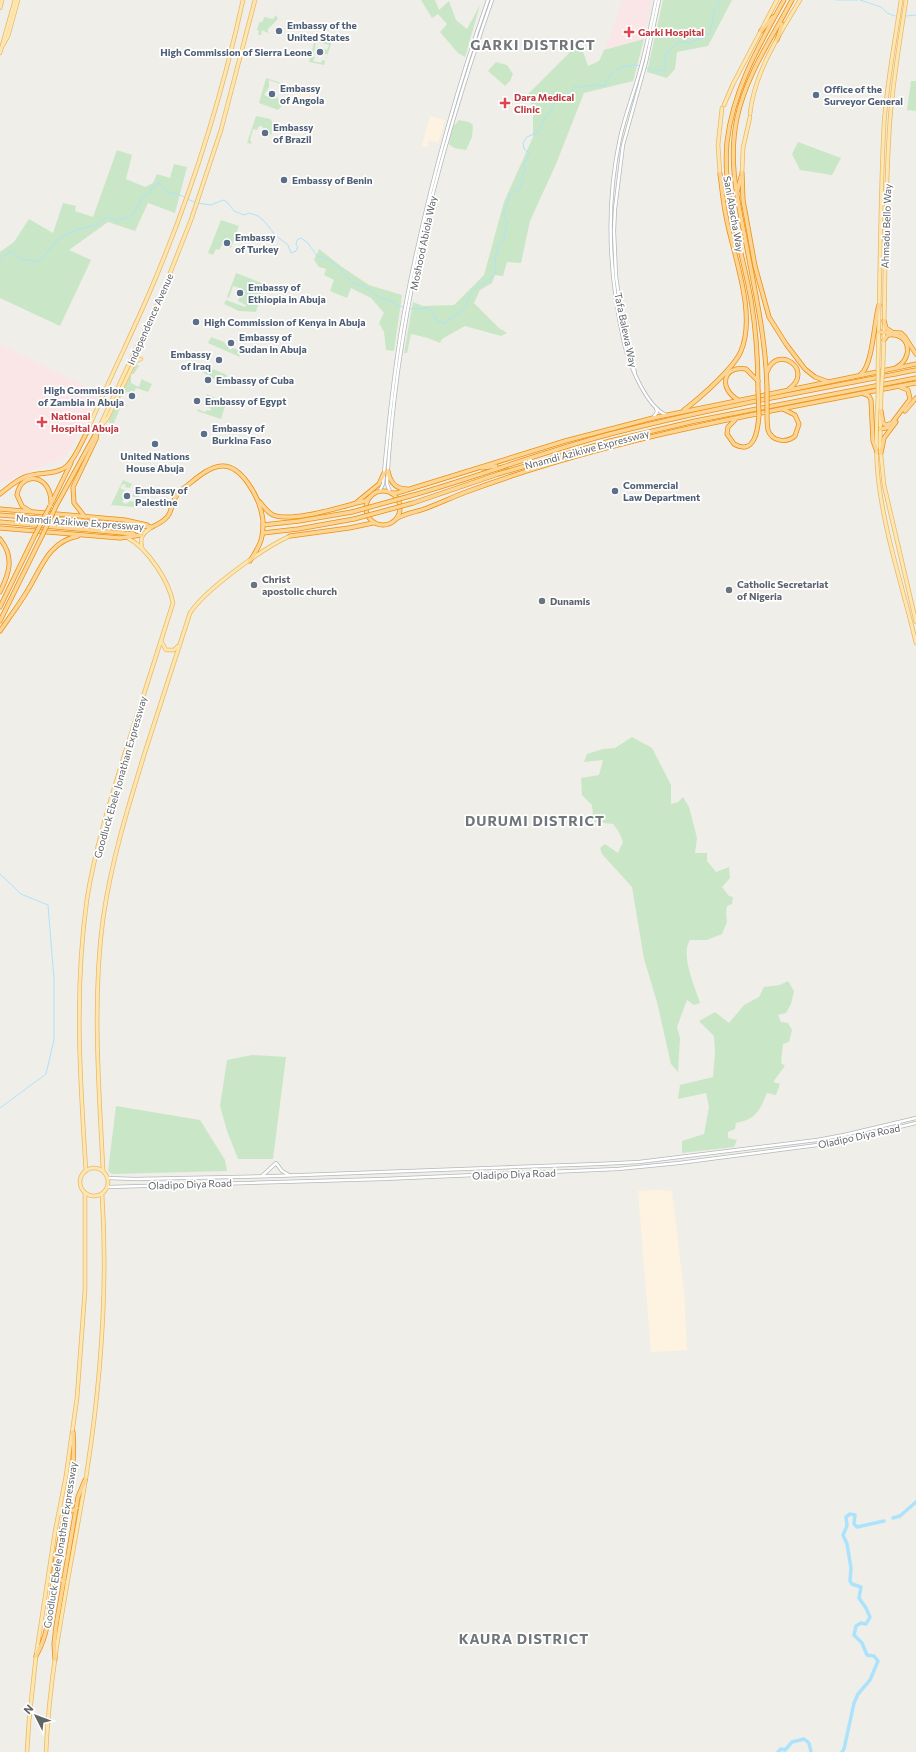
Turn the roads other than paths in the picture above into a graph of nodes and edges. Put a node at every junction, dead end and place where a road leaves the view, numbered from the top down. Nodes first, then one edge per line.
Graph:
1 (2, 0) edge
2 (15, 0) edge
3 (18, 0) edge
4 (243, 0) edge
5 (255, 0) edge
6 (488, 0) edge
7 (492, 0) edge
8 (656, 0) edge
9 (659, 0) edge
10 (777, 0) edge
11 (784, 0) edge
12 (792, 0) edge
13 (800, 0) edge
14 (901, 1) edge
15 (906, 1) edge
16 (0, 8) edge
17 (776, 14) junction
18 (784, 16) junction
19 (761, 31) junction
20 (777, 40) junction
21 (1, 48) junction
22 (0, 53) edge
23 (641, 73) junction
24 (742, 173) junction
25 (720, 174) junction
26 (728, 194) junction
27 (736, 195) junction
28 (745, 239) junction
29 (739, 248) junction
30 (756, 266) junction
31 (740, 273) junction
32 (409, 301) junction
33 (879, 305) junction
34 (884, 321) junction
35 (879, 332) junction
36 (884, 332) junction
37 (893, 332) junction
38 (884, 340) junction
39 (916, 354) edge
40 (141, 359) dead end
41 (916, 364) edge
42 (892, 369) junction
43 (916, 370) edge
44 (128, 375) junction
45 (766, 375) junction
46 (854, 376) junction
47 (916, 378) edge
48 (758, 381) junction
49 (830, 381) junction
50 (824, 382) junction
51 (916, 383) edge
52 (121, 384) junction
53 (897, 387) junction
54 (104, 390) junction
55 (788, 390) junction
56 (857, 394) junction
57 (102, 395) junction
58 (788, 395) junction
59 (879, 397) junction
60 (916, 398) edge
61 (738, 400) junction
62 (805, 404) junction
63 (777, 405) junction
64 (655, 406) junction
65 (782, 409) junction
66 (881, 410) junction
67 (683, 411) junction
68 (666, 414) junction
69 (654, 418) junction
70 (736, 418) junction
71 (893, 425) junction
72 (99, 428) junction
73 (880, 429) junction
74 (87, 432) junction
75 (97, 432) junction
76 (565, 441) junction
77 (879, 452) junction
78 (560, 455) junction
79 (533, 456) junction
80 (580, 456) junction
81 (505, 465) junction
82 (473, 469) junction
83 (386, 472) junction
84 (498, 474) junction
85 (475, 488) junction
86 (408, 489) junction
87 (379, 492) junction
88 (390, 493) junction
89 (0, 494) edge
90 (370, 497) junction
91 (258, 500) junction
92 (353, 504) junction
93 (50, 505) junction
94 (0, 509) edge
95 (37, 513) junction
96 (0, 515) edge
97 (295, 516) junction
98 (85, 517) junction
99 (396, 520) junction
100 (0, 522) edge
101 (374, 523) junction
102 (263, 525) junction
103 (272, 525) junction
104 (152, 527) junction
105 (0, 528) edge
106 (263, 533) junction
107 (87, 535) junction
108 (142, 535) junction
109 (290, 536) joint
110 (120, 538) junction
111 (128, 538) joint
112 (0, 539) edge
113 (142, 549) junction
114 (250, 561) junction
115 (0, 592) edge
116 (0, 607) edge
117 (0, 621) edge
118 (916, 622) edge
119 (0, 631) edge
120 (161, 641) junction
121 (916, 643) edge
122 (179, 645) junction
123 (916, 1118) edge
124 (916, 1124) edge
125 (102, 1170) junction
126 (86, 1171) junction
127 (289, 1175) junction
128 (261, 1176) junction
129 (108, 1178) junction
130 (108, 1187) junction
131 (85, 1193) junction
132 (102, 1194) junction
133 (73, 1432) junction
134 (85, 1480) junction
135 (66, 1508) junction
136 (77, 1508) junction
137 (53, 1580) junction
138 (64, 1582) junction
139 (36, 1656) junction
140 (55, 1659) junction
141 (27, 1752) edge
142 (46, 1752) edge

1 - 16 main road
2 - 21 main road
3 - 21 main road
4 - 54 main road, Independence Avenue
5 - 52 main road, Independence Avenue
6 - 32 main road, Moshood Abiola Way
7 - 32 main road, Moshood Abiola Way
8 - 23 main road, Tafa Balewa Way
9 - 23 main road, Tafa Balewa Way
10 - 19 main road, Sani Abacha Way
11 - 17 highway, Sani Abacha Way
12 - 18 highway, Sani Abacha Way
13 - 20 main road, Sani Abacha Way
14 - 33 main road, Ahmadu Bello Way
15 - 34 main road, Ahmadu Bello Way
17 - 19 highway
17 - 26 highway, Sani Abacha Way
18 - 20 highway
18 - 27 highway, Sani Abacha Way
19 - 25 main road, Sani Abacha Way
20 - 24 main road, Sani Abacha Way
21 - 22 main road
23 - 64 main road, Tafa Balewa Way
24 - 27 highway
24 - 30 highway
25 - 26 highway
25 - 31 highway
26 - 29 highway, Sani Abacha Way
27 - 28 highway, Sani Abacha Way
28 - 30 highway
28 - 45 highway, Sani Abacha Way
29 - 31 highway
29 - 48 highway, Sani Abacha Way
30 - 49 highway
31 - 67 highway
32 - 83 main road, Moshood Abiola Way
33 - 35 main road, Ahmadu Bello Way
33 - 46 highway
34 - 36 main road, Ahmadu Bello Way
34 - 37 highway
35 - 36 highway
35 - 59 main road, Ahmadu Bello Way, bridge
36 - 37 highway
36 - 38 main road, Ahmadu Bello Way
37 - 39 highway
38 - 42 highway
38 - 59 main road, Ahmadu Bello Way, bridge
40 - 44 main road
41 - 42 highway, Nnamdi Azikiwe Expressway
42 - 46 highway, Nnamdi Azikiwe Expressway
43 - 58 highway, Nnamdi Azikiwe Expressway
44 - 52 main road
44 - 72 main road
45 - 55 highway
45 - 65 highway, Sani Abacha Way, bridge
46 - 49 highway, Nnamdi Azikiwe Expressway
47 - 63 highway, Nnamdi Azikiwe Expressway
48 - 61 highway
48 - 70 highway, Sani Abacha Way, bridge
49 - 50 highway, Nnamdi Azikiwe Expressway
50 - 55 highway, Nnamdi Azikiwe Expressway
50 - 58 highway
51 - 53 highway, Nnamdi Azikiwe Expressway
52 - 72 main road, Independence Avenue
53 - 56 highway, Nnamdi Azikiwe Expressway
53 - 66 highway
54 - 57 main road, Independence Avenue
54 - 57 main road
55 - 61 highway, Nnamdi Azikiwe Expressway
56 - 62 highway, Nnamdi Azikiwe Expressway
56 - 77 highway
57 - 74 main road, Independence Avenue
58 - 79 highway, Nnamdi Azikiwe Expressway
59 - 66 main road, Ahmadu Bello Way
59 - 77 main road, Ahmadu Bello Way
60 - 71 highway
61 - 67 highway, Nnamdi Azikiwe Expressway
62 - 63 highway
62 - 65 highway, Nnamdi Azikiwe Expressway
63 - 78 highway, Nnamdi Azikiwe Expressway
64 - 68 main road
64 - 69 main road
65 - 70 highway, Nnamdi Azikiwe Expressway
66 - 73 main road, Ahmadu Bello Way
67 - 68 highway, Nnamdi Azikiwe Expressway
68 - 69 highway, Nnamdi Azikiwe Expressway
69 - 76 highway, Nnamdi Azikiwe Expressway
70 - 80 highway, Nnamdi Azikiwe Expressway
71 - 73 highway
71 - 77 highway
72 - 75 main road, Independence Avenue
73 - 77 main road, Ahmadu Bello Way
74 - 89 highway
74 - 93 highway, Independence Avenue
75 - 98 highway
75 - 117 highway, Independence Avenue, bridge
76 - 79 highway
76 - 82 highway, Nnamdi Azikiwe Expressway
77 - 118 main road
77 - 121 main road
78 - 80 highway
78 - 84 highway, Nnamdi Azikiwe Expressway
79 - 81 highway, Nnamdi Azikiwe Expressway
80 - 85 highway, Nnamdi Azikiwe Expressway
81 - 82 highway
81 - 103 highway, Nnamdi Azikiwe Expressway, bridge
82 - 86 highway, Nnamdi Azikiwe Expressway
83 - 86 highway
83 - 87 main road, Moshood Abiola Way
83 - 88 main road, Moshood Abiola Way
83 - 92 highway
84 - 85 highway
84 - 106 highway, Nnamdi Azikiwe Expressway, bridge
85 - 99 highway, Nnamdi Azikiwe Expressway
86 - 88 highway, Nnamdi Azikiwe Expressway
87 - 88 highway
87 - 90 highway
88 - 99 highway
90 - 92 highway
90 - 101 highway
91 - 97 highway
91 - 102 highway
91 - 104 highway
92 - 97 highway
93 - 95 highway
93 - 116 highway, Independence Avenue, bridge
94 - 95 highway, Nnamdi Azikiwe Expressway
95 - 98 highway, Nnamdi Azikiwe Expressway
96 - 104 highway, Nnamdi Azikiwe Expressway
97 - 103 highway
98 - 104 highway, Nnamdi Azikiwe Expressway
99 - 101 highway
100 - 108 highway, Nnamdi Azikiwe Expressway
101 - 109 highway
102 - 103 highway, Nnamdi Azikiwe Expressway
102 - 106 highway
104 - 108 main road
105 - 107 highway, Nnamdi Azikiwe Expressway
106 - 114 highway
107 - 110 highway, Nnamdi Azikiwe Expressway
107 - 119 highway
108 - 110 highway, Nnamdi Azikiwe Expressway
108 - 113 main road
109 - 114 main road, Goodluck Ebele Jonathan Expressway
110 - 111 highway
111 - 113 main road
112 - 115 highway
113 - 120 main road, Goodluck Ebele Jonathan Expressway
114 - 122 main road, Goodluck Ebele Jonathan Expressway
120 - 122 main road
120 - 126 main road, Goodluck Ebele Jonathan Expressway
122 - 125 main road, Goodluck Ebele Jonathan Expressway
123 - 127 main road, Oladipo Diya Road
124 - 130 main road, Oladipo Diya Road
125 - 126 main road
125 - 129 main road
126 - 131 main road
127 - 128 main road, Oladipo Diya Road
127 - 128 main road
128 - 129 main road, Oladipo Diya Road
129 - 130 main road
130 - 132 main road
131 - 132 main road
131 - 133 main road, Goodluck Ebele Jonathan Expressway
132 - 134 main road, Goodluck Ebele Jonathan Expressway
133 - 135 highway, Goodluck Ebele Jonathan Expressway
133 - 139 main road, Goodluck Ebele Jonathan Expressway
134 - 136 highway, Goodluck Ebele Jonathan Expressway
134 - 140 main road, Goodluck Ebele Jonathan Expressway
135 - 136 highway
135 - 137 highway, Goodluck Ebele Jonathan Expressway
136 - 138 highway, Goodluck Ebele Jonathan Expressway
137 - 138 highway
137 - 139 highway, Goodluck Ebele Jonathan Expressway
138 - 140 highway, Goodluck Ebele Jonathan Expressway
139 - 141 main road, Goodluck Ebele Jonathan Expressway
140 - 142 main road, Goodluck Ebele Jonathan Expressway

